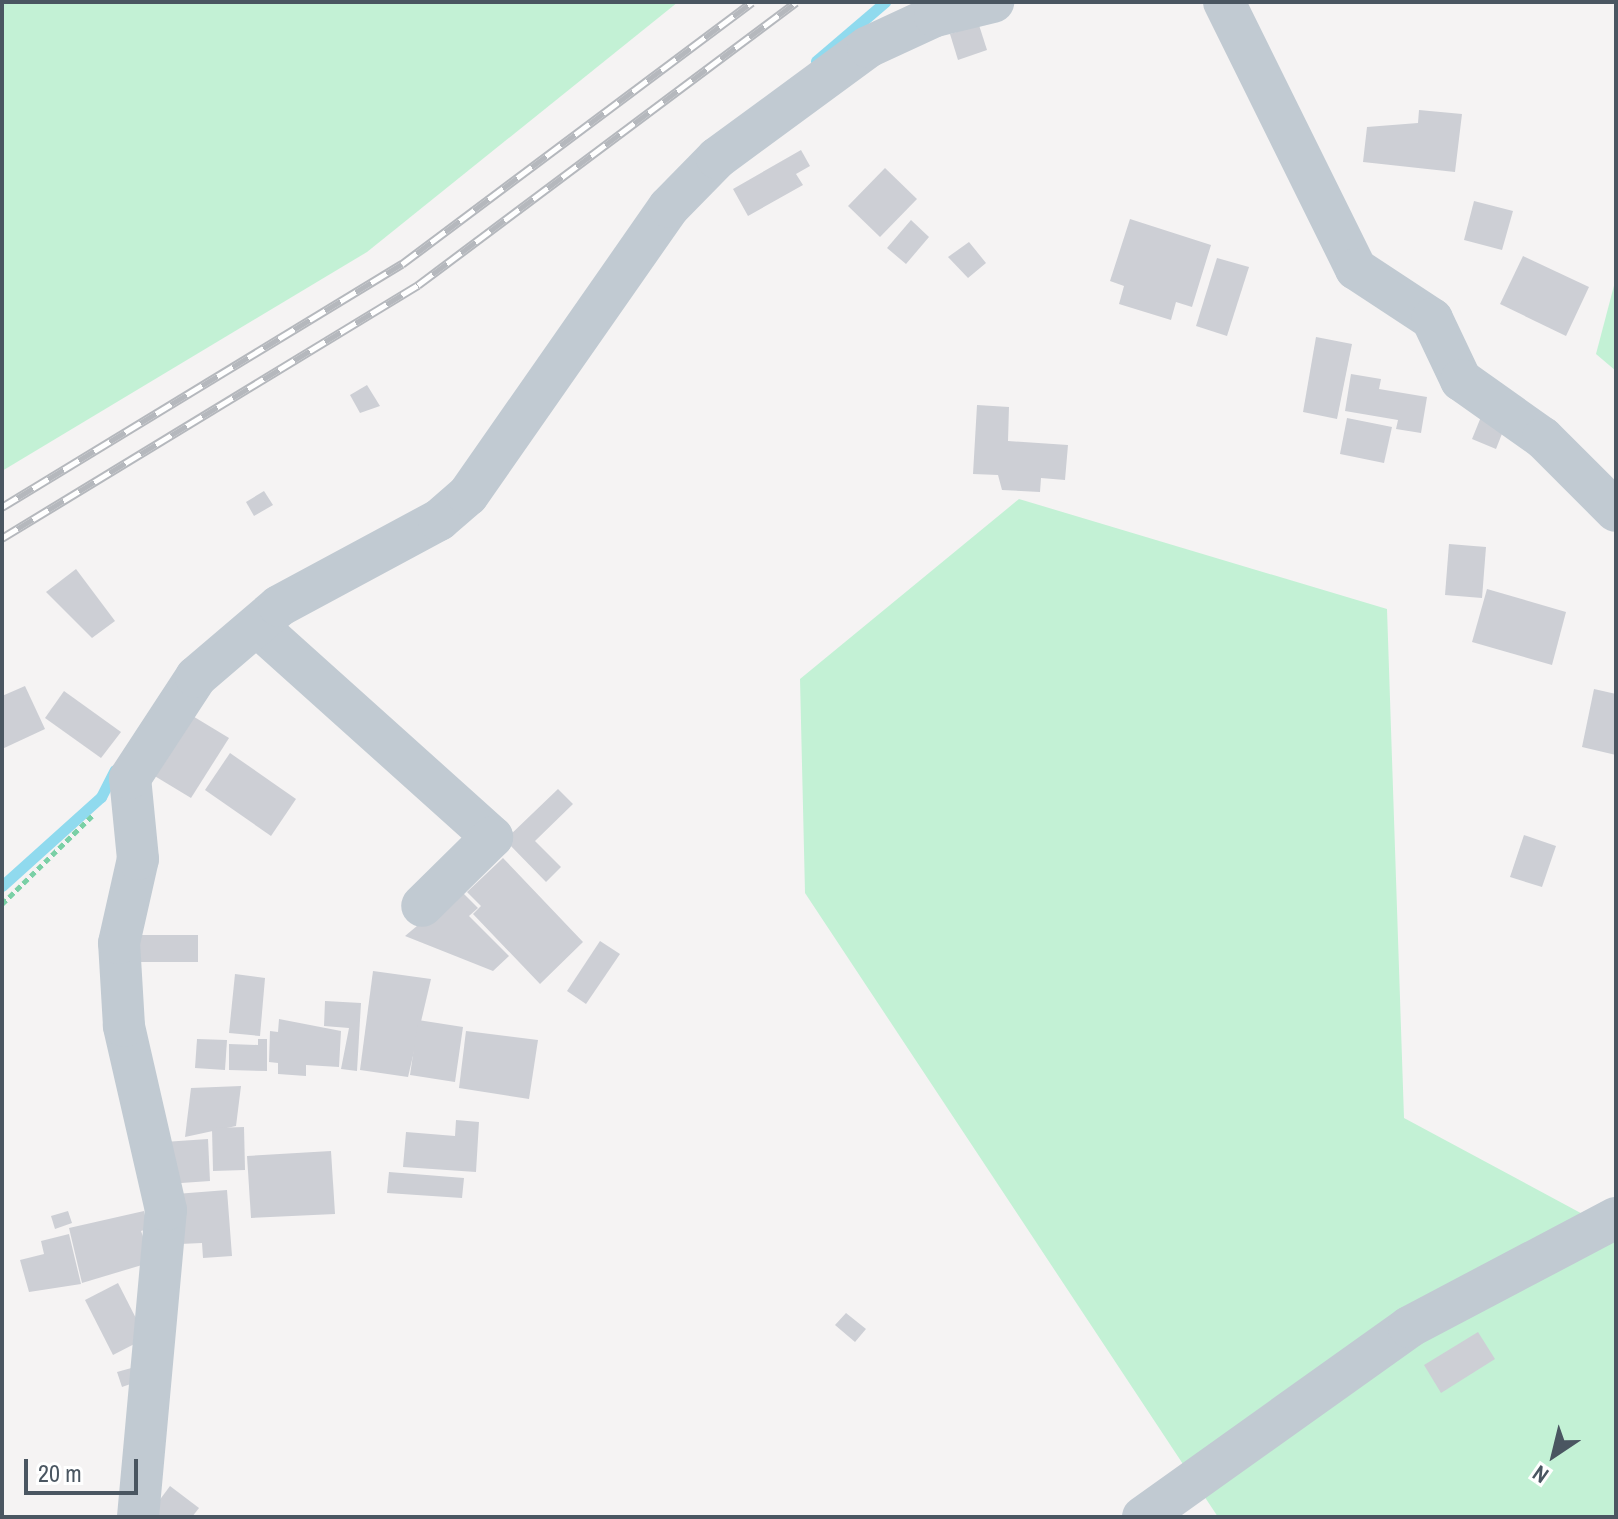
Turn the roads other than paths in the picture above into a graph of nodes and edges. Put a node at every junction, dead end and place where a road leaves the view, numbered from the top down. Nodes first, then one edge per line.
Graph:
1 (993, 2) edge
2 (1224, 2) edge
3 (1616, 511) edge
4 (257, 626) junction
5 (422, 906) dead end
6 (1616, 1218) edge
7 (138, 1517) edge
8 (1143, 1517) edge

1 - 4 street
2 - 3 street
4 - 5 street
4 - 7 street
6 - 8 street

